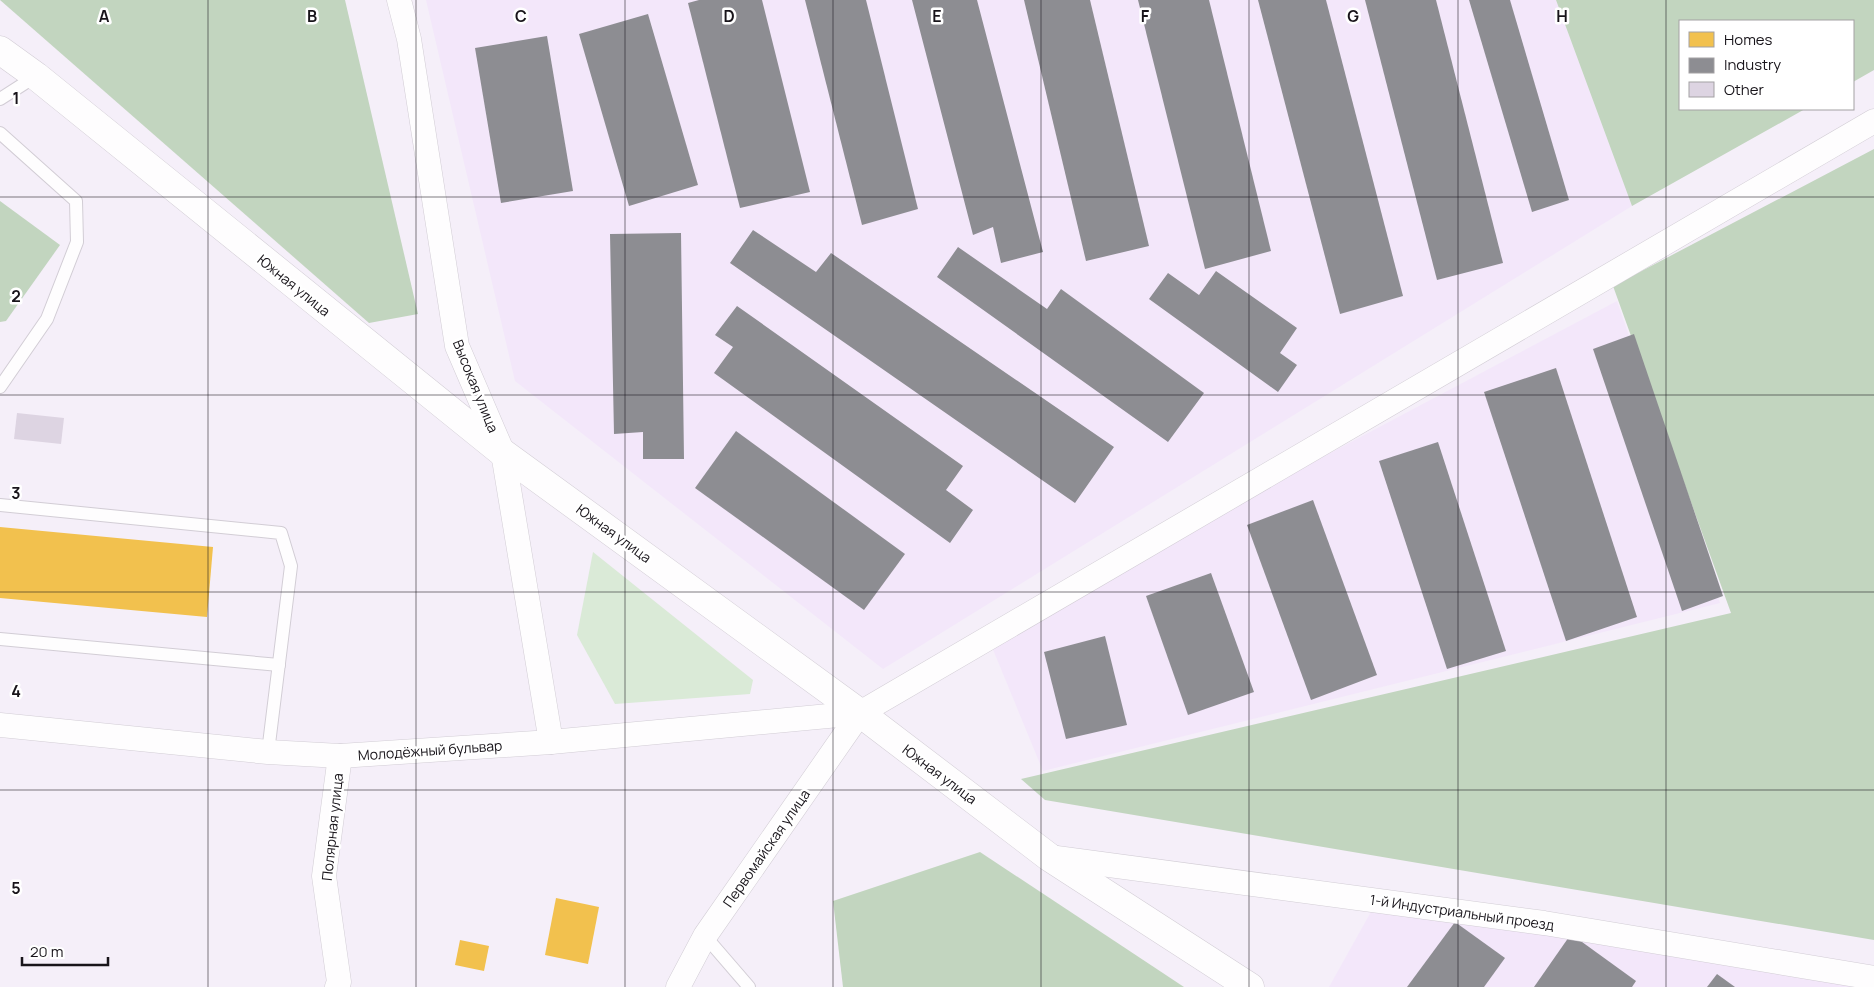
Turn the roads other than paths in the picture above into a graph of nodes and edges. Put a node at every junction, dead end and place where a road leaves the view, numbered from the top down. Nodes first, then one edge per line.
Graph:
1 (399, 0) edge
2 (0, 50) edge
3 (36, 76) junction
4 (0, 99) edge
5 (1874, 121) edge
6 (0, 133) edge
7 (0, 387) edge
8 (503, 453) junction
9 (0, 505) edge
10 (0, 639) edge
11 (279, 665) junction
12 (860, 713) junction
13 (0, 725) edge
14 (551, 742) junction
15 (268, 752) junction
16 (340, 756) junction
17 (1049, 857) junction
18 (705, 936) junction
19 (1874, 978) edge
20 (337, 987) edge
21 (678, 987) edge
22 (749, 987) edge
23 (1250, 987) edge

1 - 8 street, Высокая улица
2 - 3 street, Южная улица
3 - 4 lane
3 - 8 street, Южная улица
5 - 12 street
6 - 7 lane
8 - 12 street, Южная улица
8 - 14 street, Высокая улица
9 - 11 lane
10 - 11 lane
11 - 15 lane
12 - 14 street, Молодёжный бульвар
12 - 17 street, Южная улица
12 - 18 street, Первомайская улица
13 - 15 street, Молодёжный бульвар
14 - 16 street, Молодёжный бульвар
15 - 16 street, Молодёжный бульвар
16 - 20 street, Полярная улица
17 - 19 street, 1-й Индустриальный проезд
17 - 23 street, Южная улица
18 - 21 street, Первомайская улица
18 - 22 lane

